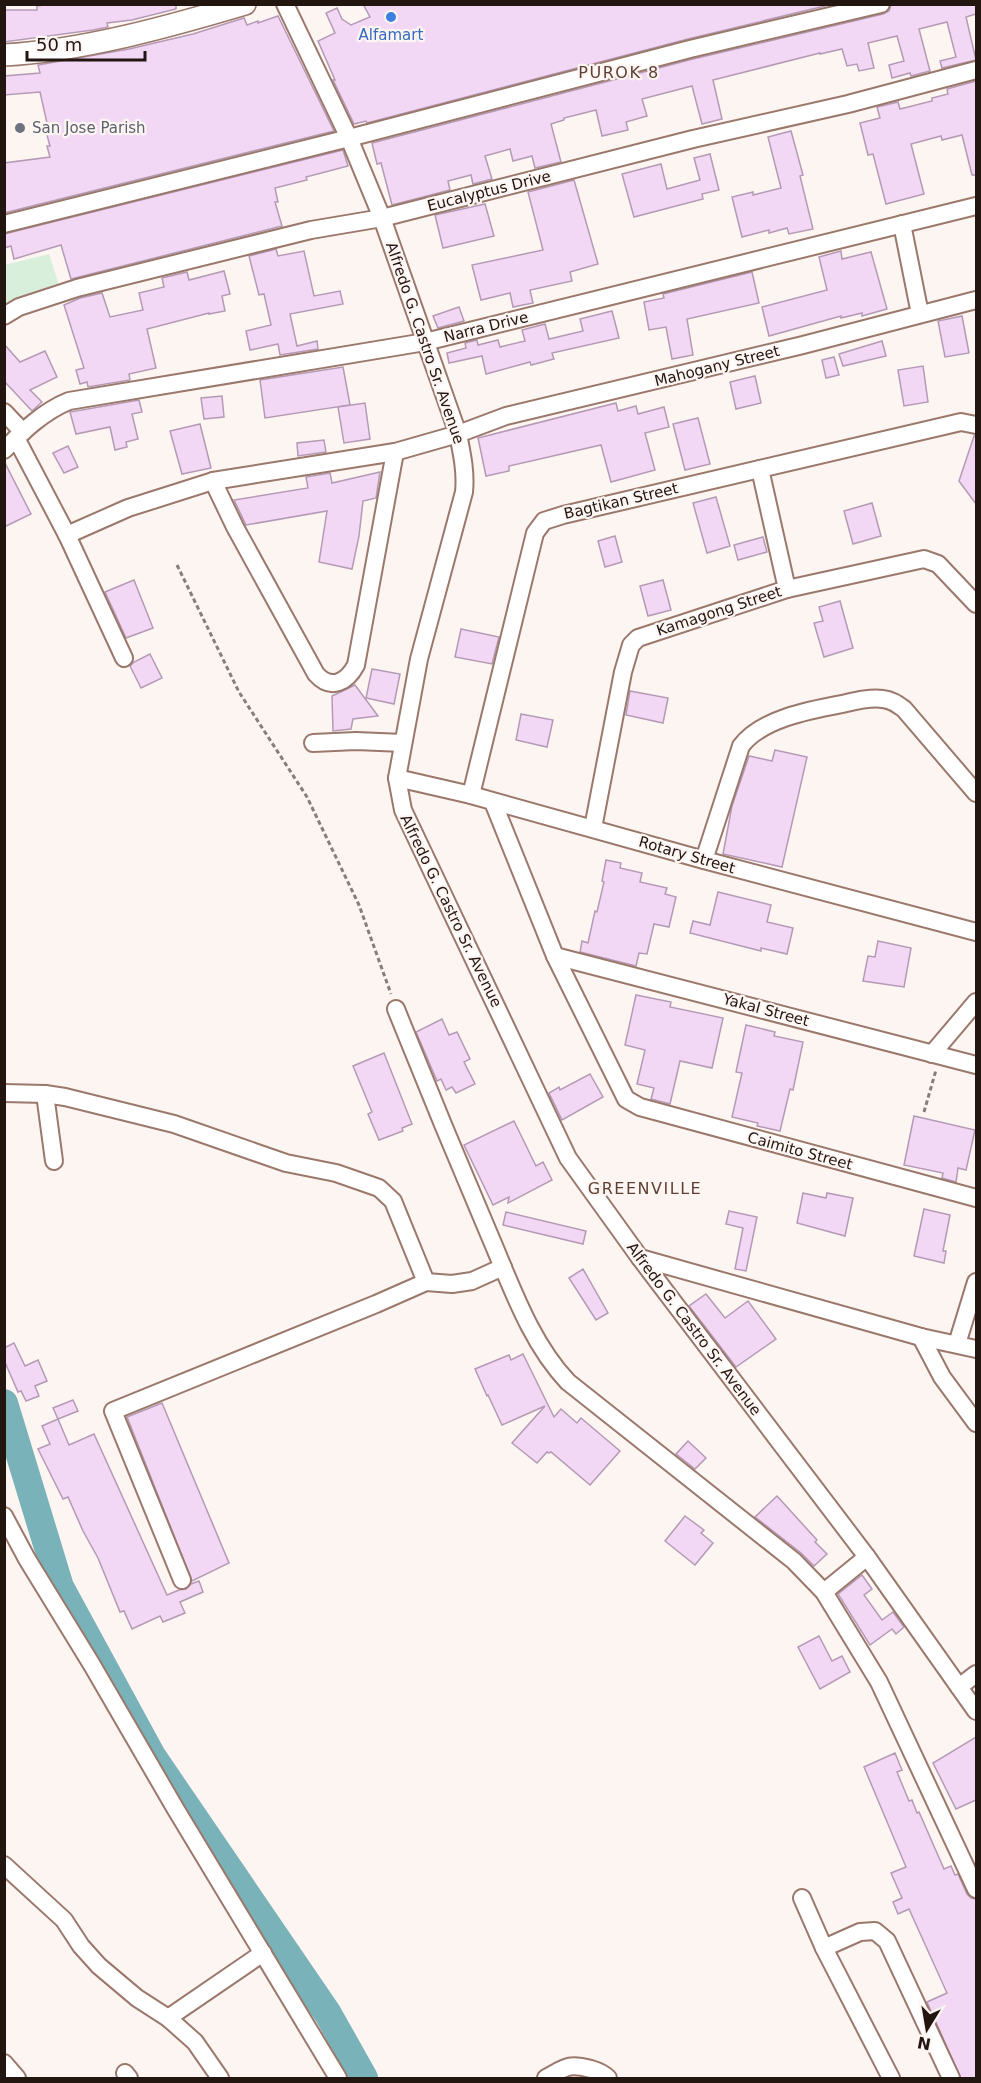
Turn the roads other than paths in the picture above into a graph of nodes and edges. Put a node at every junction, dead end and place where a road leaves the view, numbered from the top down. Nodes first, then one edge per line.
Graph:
1 (245, 4) edge
2 (285, 4) edge
3 (881, 4) edge
4 (4, 55) edge
5 (976, 70) edge
6 (349, 138) junction
7 (976, 206) edge
8 (382, 218) junction
9 (4, 224) edge
10 (902, 224) junction
11 (976, 300) edge
12 (920, 314) junction
13 (4, 316) edge
14 (425, 342) junction
15 (4, 412) edge
16 (976, 425) edge
17 (458, 434) junction
18 (15, 440) edge
19 (396, 452) junction
20 (760, 469) junction
21 (213, 481) junction
22 (67, 535) junction
23 (787, 589) junction
24 (976, 604) edge
25 (124, 658) dead end
26 (313, 743) dead end
27 (403, 743) junction
28 (397, 778) junction
29 (976, 793) edge
30 (471, 795) junction
31 (493, 802) junction
32 (593, 828) junction
33 (704, 860) junction
34 (976, 932) edge
35 (555, 956) junction
36 (976, 1002) edge
37 (396, 1009) road end
38 (932, 1054) junction
39 (976, 1065) edge
40 (4, 1093) edge
41 (45, 1094) junction
42 (54, 1161) dead end
43 (976, 1198) edge
44 (639, 1258) junction
45 (503, 1267) junction
46 (426, 1282) junction
47 (976, 1282) edge
48 (921, 1337) junction
49 (957, 1344) junction
50 (976, 1349) edge
51 (976, 1423) edge
52 (4, 1516) edge
53 (867, 1557) junction
54 (182, 1580) dead end
55 (824, 1592) junction
56 (976, 1674) edge
57 (959, 1687) junction
58 (976, 1711) edge
59 (4, 1866) edge
60 (976, 1889) edge
61 (802, 1898) dead end
62 (824, 1948) junction
63 (263, 1953) junction
64 (168, 2018) junction
65 (4, 2063) edge
66 (17, 2079) edge
67 (220, 2079) edge
68 (338, 2079) edge
69 (546, 2079) edge
70 (608, 2079) edge
71 (891, 2079) edge
72 (951, 2079) edge

1 - 4 main road
2 - 6 street, Alfredo G. Castro Sr. Avenue
3 - 6 street
5 - 8 street, Eucalyptus Drive
6 - 8 street, Alfredo G. Castro Sr. Avenue
6 - 9 street
7 - 10 street, Narra Drive
8 - 13 street, Eucalyptus Drive
8 - 14 street, Alfredo G. Castro Sr. Avenue
10 - 12 street
10 - 14 street, Narra Drive
11 - 12 street, Mahogany Street
12 - 17 street, Mahogany Street
14 - 17 street, Alfredo G. Castro Sr. Avenue
14 - 18 street, Narra Drive
15 - 18 street
16 - 20 street, Bagtikan Street
17 - 19 street, Mahogany Street
17 - 27 street, Alfredo G. Castro Sr. Avenue
18 - 22 street
19 - 21 street, Mahogany Street
19 - 21 street
20 - 23 street
20 - 30 street, Bagtikan Street
21 - 22 street, Mahogany Street
22 - 25 street
23 - 24 street, Kamagong Street
23 - 32 street, Kamagong Street
26 - 27 street
27 - 28 street, Alfredo G. Castro Sr. Avenue
28 - 30 street, Rotary Street
28 - 44 street, Alfredo G. Castro Sr. Avenue
29 - 33 street
30 - 31 street, Rotary Street
31 - 32 street, Rotary Street
31 - 35 street
32 - 33 street, Rotary Street
33 - 34 street, Rotary Street
35 - 38 street, Yakal Street
35 - 43 street, Caimito Street
36 - 38 street
37 - 45 street
38 - 39 street, Yakal Street
40 - 41 street
41 - 42 street
41 - 46 street
44 - 48 street
44 - 53 street, Alfredo G. Castro Sr. Avenue
45 - 46 street
45 - 55 street
46 - 54 street
47 - 49 street
48 - 49 street
48 - 51 street
49 - 50 street
52 - 63 street
53 - 55 street
53 - 57 street, Alfredo G. Castro Sr. Avenue
55 - 60 street
56 - 57 street
57 - 58 street, Alfredo G. Castro Sr. Avenue
59 - 64 street
61 - 62 street
62 - 71 street
62 - 72 street
63 - 64 street
63 - 68 street
64 - 67 street
65 - 66 street
69 - 70 street

